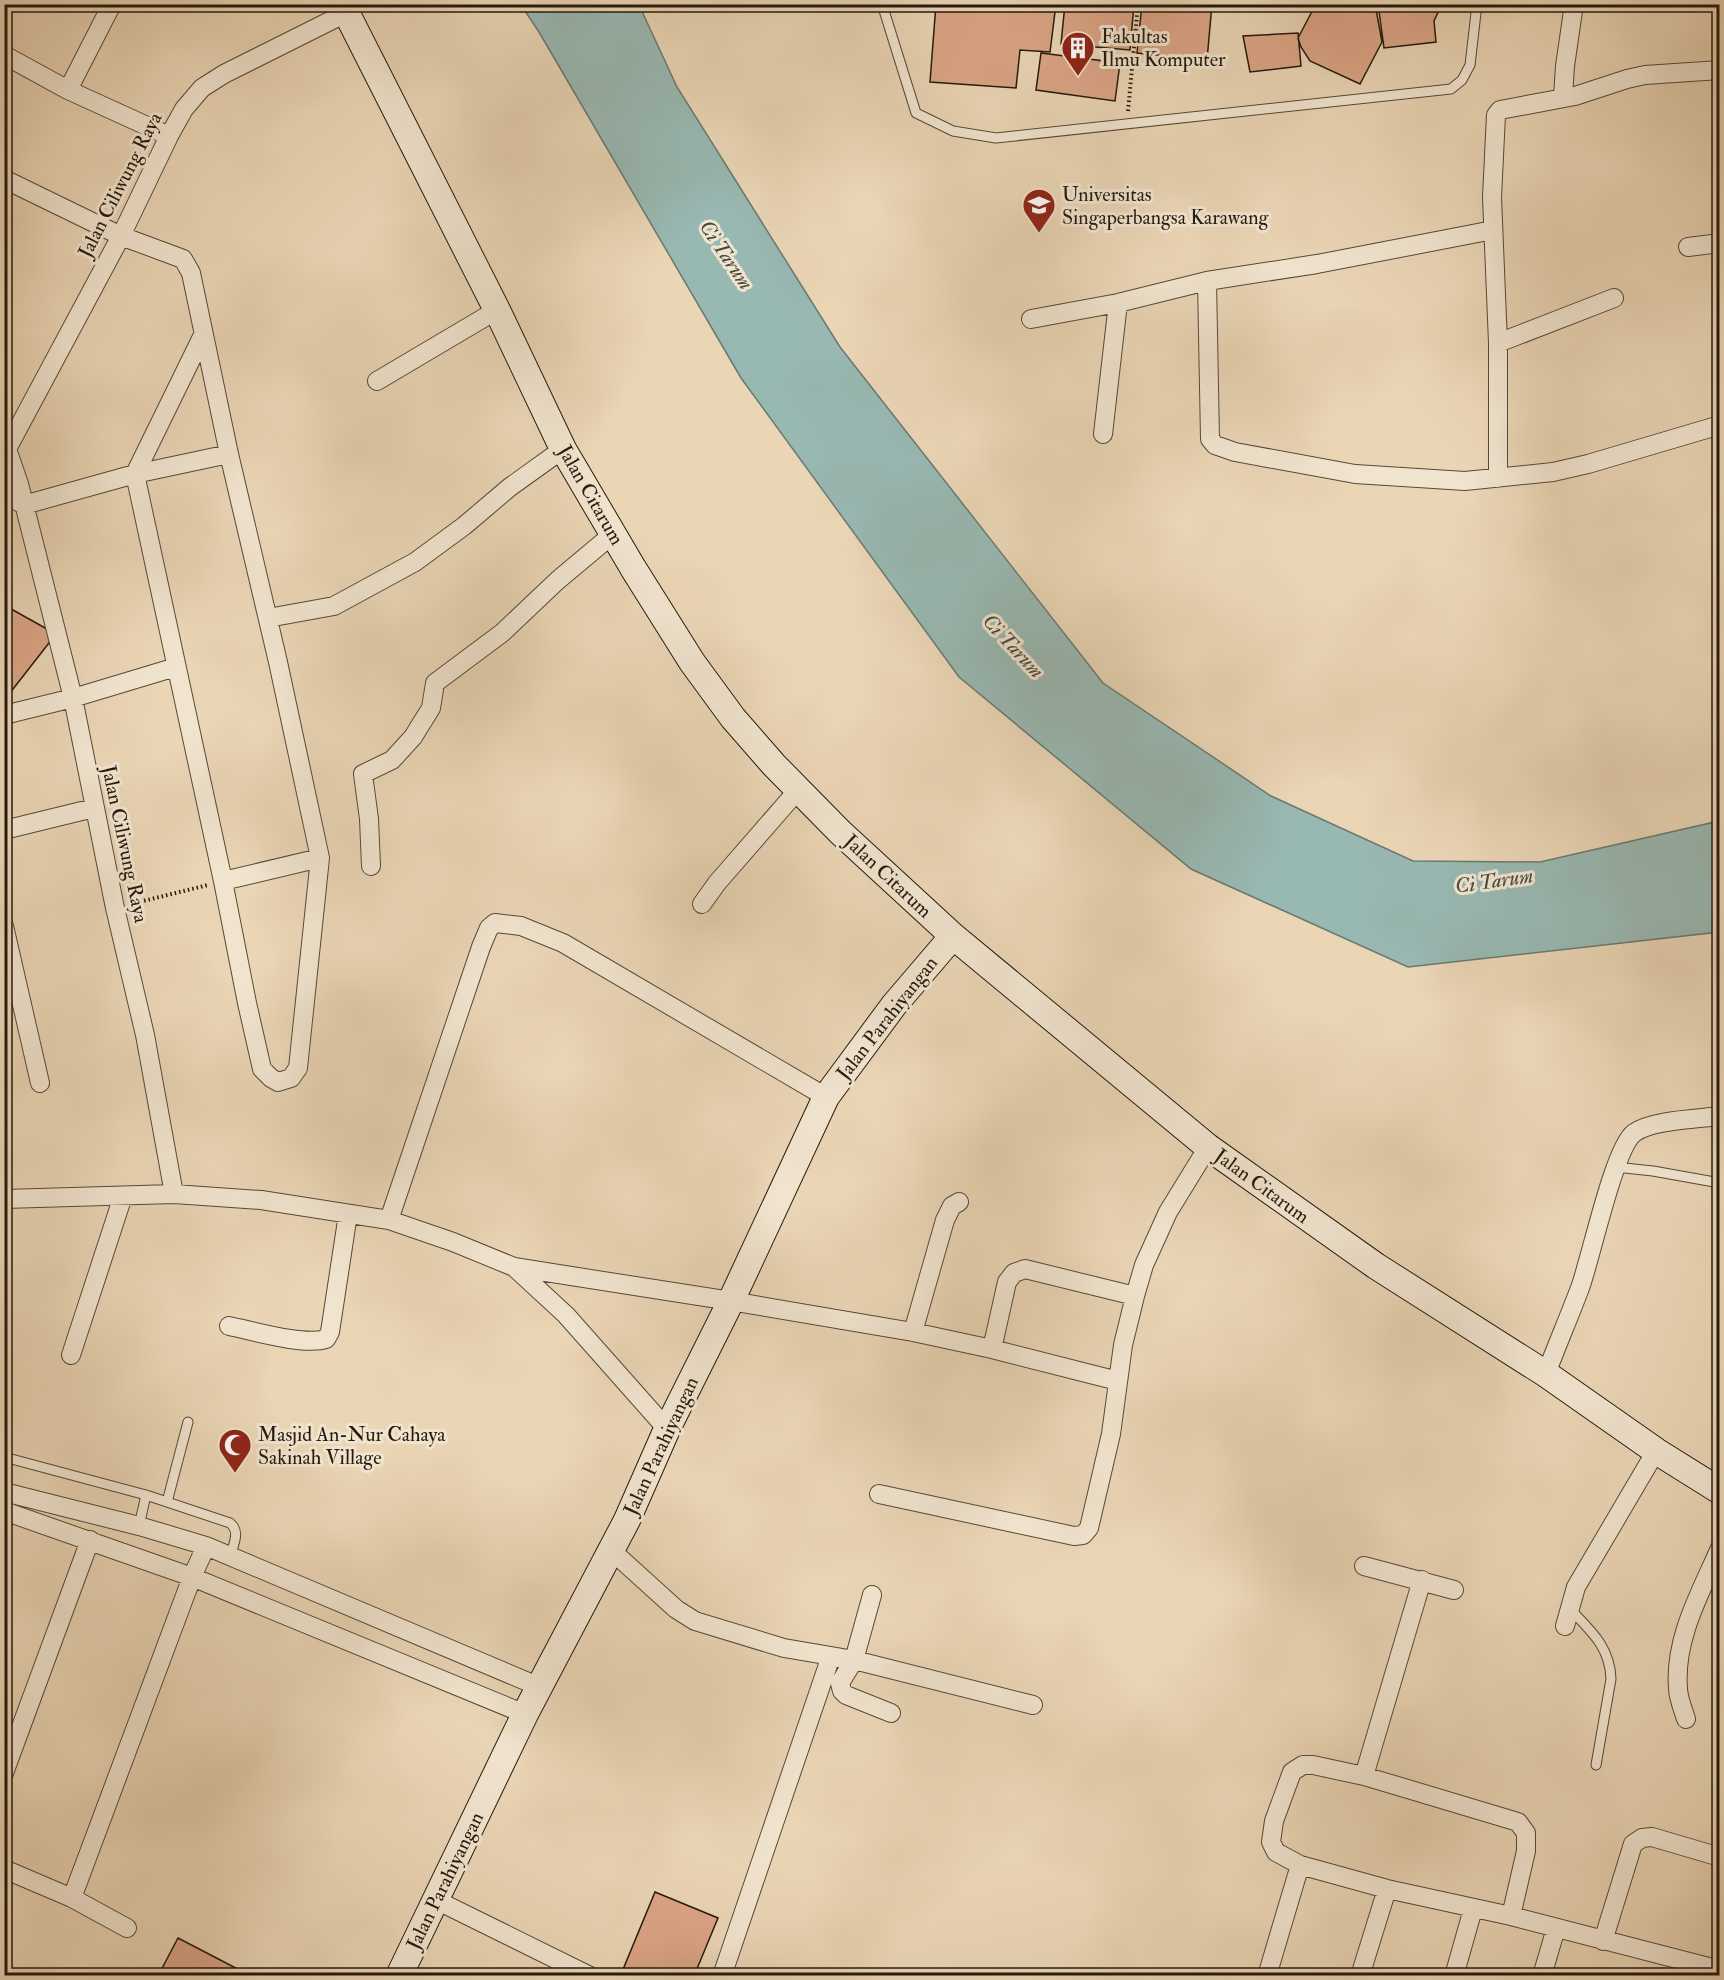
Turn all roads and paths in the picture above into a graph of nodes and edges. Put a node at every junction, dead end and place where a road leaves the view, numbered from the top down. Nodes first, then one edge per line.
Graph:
1 (112, 4) edge
2 (882, 4) edge
3 (1138, 4) edge
4 (1477, 4) edge
5 (1575, 4) edge
6 (344, 9) edge
7 (4, 55) edge
8 (1719, 70) edge
9 (68, 90) junction
10 (1563, 98) junction
11 (1127, 123) junction
12 (169, 136) junction
13 (6, 185) edge
14 (1493, 230) junction
15 (121, 236) junction
16 (1719, 243) edge
17 (1688, 247) dead end
18 (1207, 281) junction
19 (1614, 298) dead end
20 (1118, 303) junction
21 (497, 310) junction
22 (1031, 319) dead end
23 (202, 335) junction
24 (1498, 343) junction
25 (377, 381) dead end
26 (1719, 425) edge
27 (1103, 434) dead end
28 (6, 449) edge
29 (563, 449) junction
30 (228, 454) junction
31 (135, 474) junction
32 (1498, 478) junction
33 (4, 494) edge
34 (24, 505) junction
35 (613, 534) junction
36 (268, 618) junction
37 (176, 667) junction
38 (73, 698) junction
39 (4, 715) edge
40 (798, 790) junction
41 (94, 808) junction
42 (4, 830) edge
43 (320, 858) junction
44 (371, 866) dead end
45 (223, 881) junction
46 (702, 904) dead end
47 (115, 908) junction
48 (4, 926) edge
49 (952, 936) junction
50 (40, 1083) dead end
51 (826, 1097) junction
52 (1719, 1116) edge
53 (1208, 1148) junction
54 (1615, 1167) junction
55 (1719, 1183) edge
56 (174, 1194) junction
57 (123, 1196) junction
58 (4, 1198) edge
59 (959, 1202) dead end
60 (348, 1214) junction
61 (389, 1220) junction
62 (514, 1267) junction
63 (1135, 1296) junction
64 (730, 1301) junction
65 (229, 1326) dead end
66 (913, 1332) junction
67 (992, 1349) junction
68 (71, 1355) dead end
69 (1546, 1374) junction
70 (1118, 1381) junction
71 (188, 1422) dead end
72 (667, 1429) junction
73 (1656, 1451) junction
74 (4, 1457) edge
75 (4, 1491) edge
76 (1719, 1491) edge
77 (879, 1494) dead end
78 (146, 1495) junction
79 (166, 1502) junction
80 (4, 1511) edge
81 (139, 1526) junction
82 (90, 1540) junction
83 (206, 1546) junction
84 (1719, 1548) edge
85 (612, 1551) junction
86 (230, 1557) junction
87 (1364, 1566) dead end
88 (192, 1577) junction
89 (1422, 1580) junction
90 (1454, 1590) dead end
91 (872, 1596) dead end
92 (1567, 1617) joint
93 (831, 1656) junction
94 (854, 1660) junction
95 (540, 1687) junction
96 (1033, 1705) dead end
97 (891, 1713) dead end
98 (525, 1714) junction
99 (1686, 1719) dead end
100 (1596, 1765) dead end
101 (4, 1773) edge
102 (1364, 1776) junction
103 (1719, 1857) edge
104 (1300, 1864) junction
105 (4, 1869) edge
106 (1387, 1888) junction
107 (72, 1898) junction
108 (436, 1900) junction
109 (1473, 1909) junction
110 (1511, 1916) junction
111 (127, 1928) dead end
112 (1556, 1928) junction
113 (1603, 1941) junction
114 (1688, 1968) edge
115 (1719, 1970) edge
116 (399, 1976) edge
117 (590, 1976) edge
118 (722, 1976) edge
119 (1267, 1976) edge
120 (1360, 1976) edge
121 (1454, 1976) edge
122 (1542, 1976) edge

1 - 9 street
2 - 11 lane
3 - 11 path
4 - 11 lane
5 - 10 street
6 - 12 street, Jalan Ciliwung Raya
6 - 21 street, Jalan Citarum
7 - 9 street
8 - 10 street
9 - 12 street
10 - 14 street
12 - 15 street, Jalan Ciliwung Raya
13 - 15 street
14 - 18 street
14 - 24 street
15 - 23 street
15 - 28 street, Jalan Ciliwung Raya
16 - 17 street
18 - 20 street
18 - 32 street
19 - 24 street
20 - 22 street
20 - 27 street
21 - 25 street
21 - 29 street, Jalan Citarum
23 - 30 street
23 - 31 street
24 - 32 street
26 - 32 street
28 - 34 street, Jalan Ciliwung Raya
29 - 35 street, Jalan Citarum
29 - 36 street
30 - 31 street
30 - 36 street
31 - 34 street
31 - 37 street
33 - 34 street
34 - 38 street, Jalan Ciliwung Raya
35 - 40 street, Jalan Citarum
35 - 44 street
36 - 43 street
37 - 38 street
37 - 45 street
38 - 39 street
38 - 41 street, Jalan Ciliwung Raya
40 - 46 street
40 - 49 street, Jalan Citarum
41 - 42 street
41 - 47 street, Jalan Ciliwung Raya
43 - 45 street
43 - 45 street
45 - 47 path
47 - 56 street, Jalan Ciliwung Raya
48 - 50 street
49 - 51 street, Jalan Parahiyangan
49 - 53 street, Jalan Citarum
51 - 61 street
51 - 64 street, Jalan Parahiyangan
52 - 54 street
53 - 63 street
53 - 69 street, Jalan Citarum
54 - 55 lane
54 - 69 street
56 - 57 street
56 - 60 street
57 - 58 street
57 - 68 street
59 - 66 street
60 - 61 street
60 - 65 street
61 - 62 street
62 - 64 street
62 - 72 street
63 - 67 street
63 - 70 street
64 - 66 street
64 - 72 street, Jalan Parahiyangan
66 - 67 street
67 - 70 street
69 - 73 street, Jalan Citarum
70 - 77 street
71 - 79 lane
72 - 85 street, Jalan Parahiyangan
73 - 76 street, Jalan Citarum
73 - 92 street
74 - 78 lane
75 - 81 street
78 - 79 lane
78 - 81 lane
79 - 86 lane
80 - 82 street
81 - 83 street
82 - 88 street
82 - 101 street
83 - 86 street
83 - 88 street
84 - 99 street
85 - 93 street
85 - 95 street, Jalan Parahiyangan
86 - 95 street
87 - 89 street
88 - 98 street
88 - 107 street
89 - 90 street
89 - 102 street
91 - 94 street
92 - 100 lane
93 - 94 street
93 - 118 street
94 - 96 street
94 - 97 street
95 - 98 street, Jalan Parahiyangan
98 - 108 street, Jalan Parahiyangan
102 - 104 street
102 - 110 street
103 - 113 street
104 - 106 street
104 - 119 street
105 - 107 street
106 - 109 street
106 - 120 street
107 - 111 street
108 - 116 street, Jalan Parahiyangan
108 - 117 street
109 - 110 street
109 - 121 street
110 - 112 street
112 - 113 street
112 - 122 street
113 - 114 street
114 - 115 street

